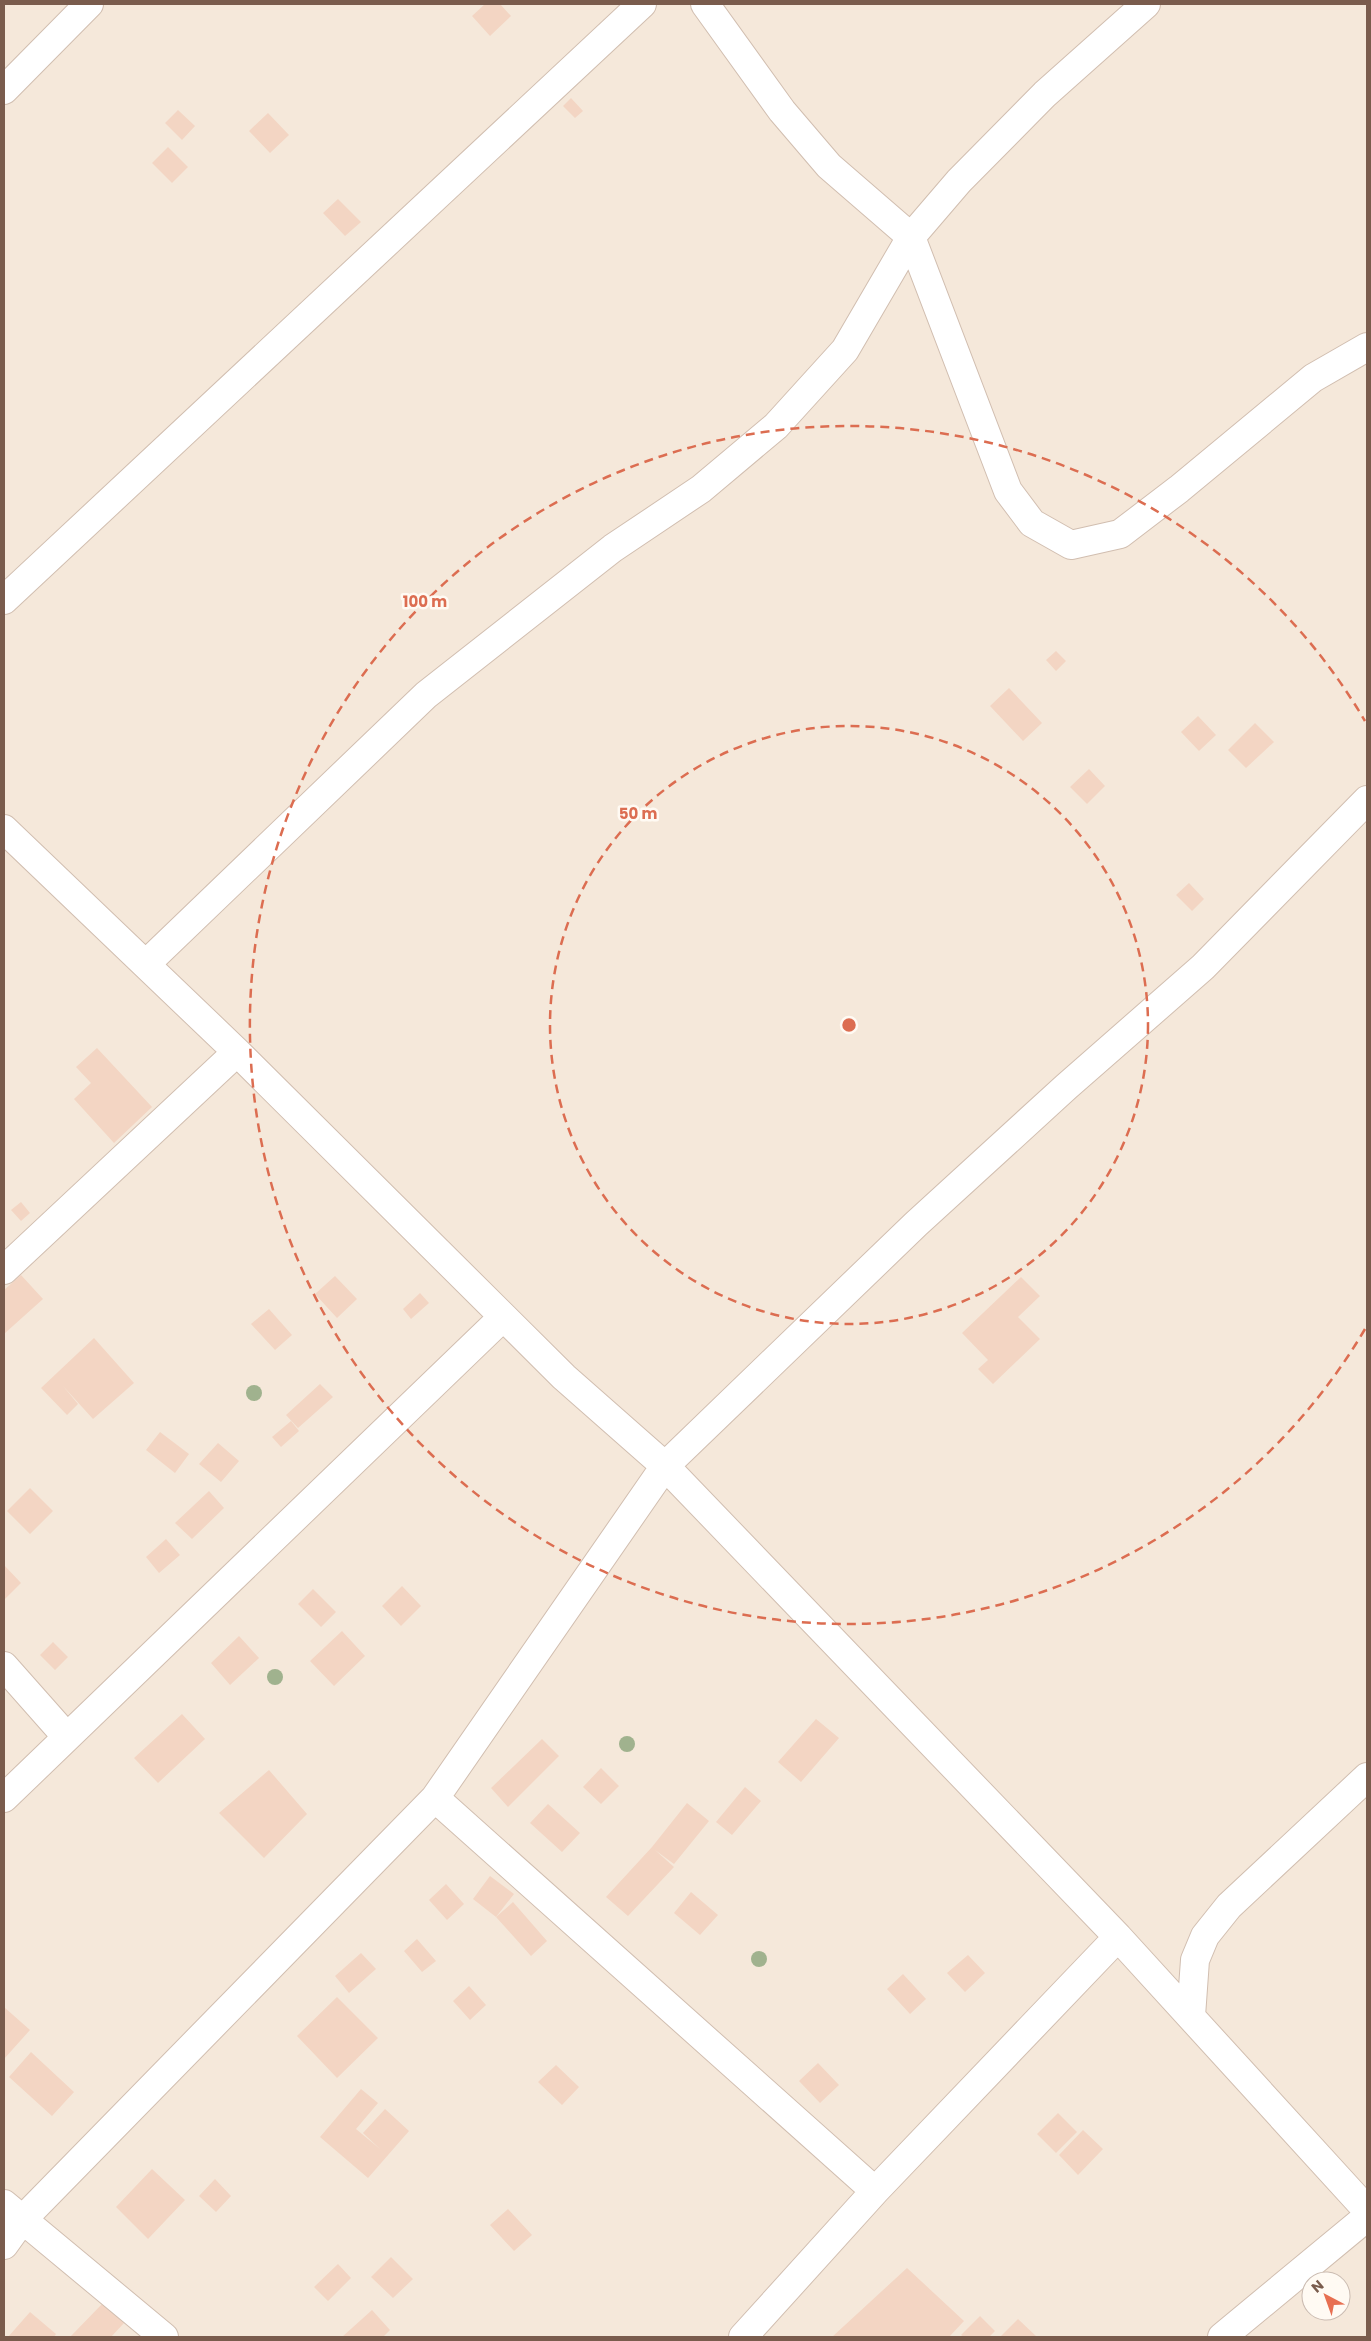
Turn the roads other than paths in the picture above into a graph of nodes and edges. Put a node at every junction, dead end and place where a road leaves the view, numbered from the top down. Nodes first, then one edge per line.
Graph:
1 (89, 4) edge
2 (642, 4) edge
3 (705, 4) edge
4 (1146, 4) edge
5 (4, 90) edge
6 (911, 237) junction
7 (1367, 347) edge
8 (4, 600) edge
9 (1367, 800) edge
10 (4, 828) edge
11 (146, 964) junction
12 (238, 1052) junction
13 (4, 1270) edge
14 (503, 1318) junction
15 (665, 1466) junction
16 (4, 1666) edge
17 (66, 1736) junction
18 (1367, 1777) edge
19 (4, 1798) edge
20 (435, 1798) junction
21 (1118, 1937) junction
22 (1191, 2016) junction
23 (875, 2190) junction
24 (1367, 2210) edge
25 (13, 2212) edge
26 (1367, 2217) edge
27 (4, 2245) edge
28 (164, 2337) edge
29 (743, 2337) edge
30 (1222, 2337) edge

1 - 5 street
2 - 8 street
3 - 6 street
4 - 6 street
6 - 7 street
6 - 11 street
9 - 15 street
10 - 11 street
11 - 12 street
12 - 13 street
12 - 14 street
14 - 15 street
14 - 17 street
15 - 20 street
15 - 21 street
16 - 17 street
17 - 19 street
18 - 22 street
20 - 23 street
20 - 25 street
21 - 22 street
21 - 23 street
22 - 24 street
23 - 29 street
25 - 27 street
25 - 28 street
26 - 30 street

